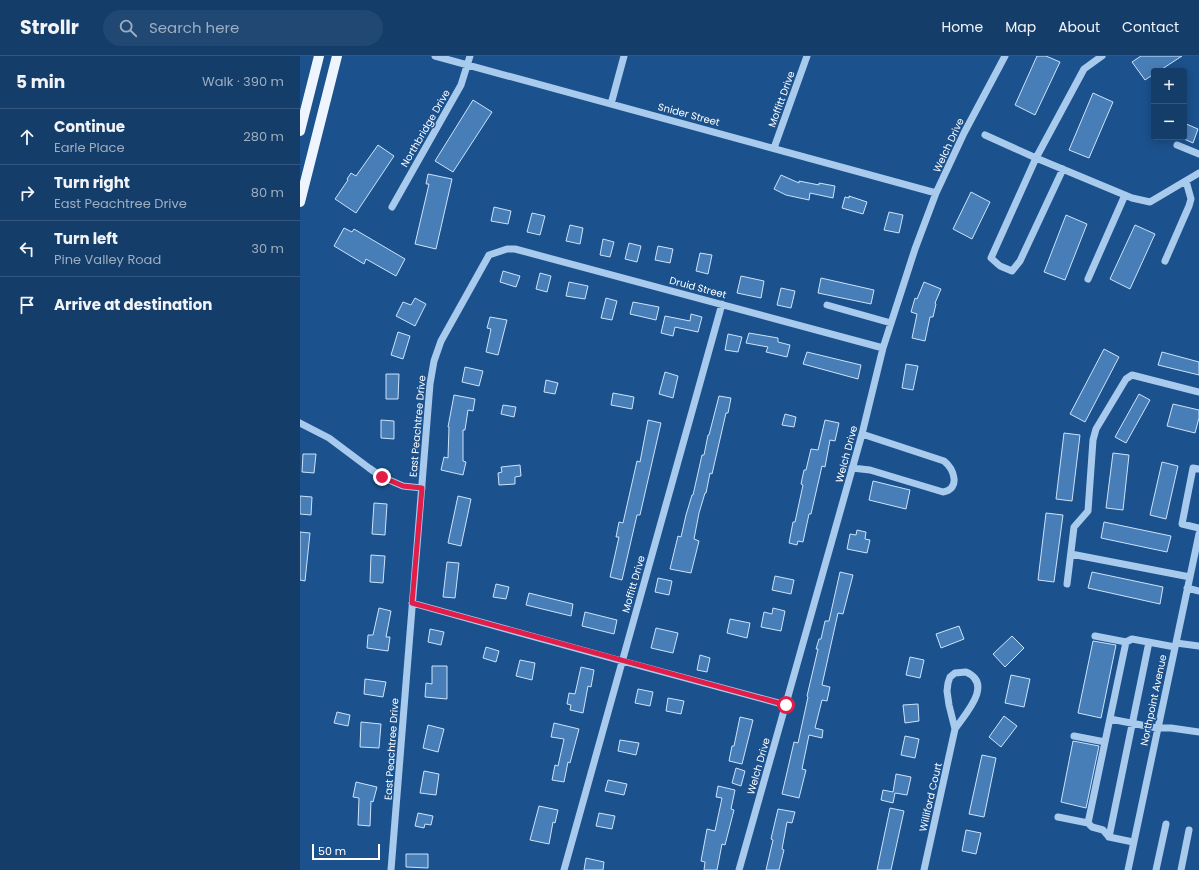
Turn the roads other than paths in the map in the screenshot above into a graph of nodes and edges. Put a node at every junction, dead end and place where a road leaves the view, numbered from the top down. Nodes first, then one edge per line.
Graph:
1 (319, 56) edge
2 (338, 56) edge
3 (435, 56) edge
4 (470, 56) edge
5 (624, 56) edge
6 (807, 56) edge
7 (1005, 56) edge
8 (1102, 56) edge
9 (468, 65) junction
10 (611, 104) junction
11 (300, 131) edge
12 (985, 135) dead end
13 (1177, 145) dead end
14 (774, 148) junction
15 (1199, 154) edge
16 (1036, 158) junction
17 (1063, 169) junction
18 (1199, 173) edge
19 (1186, 181) junction
20 (936, 193) junction
21 (1125, 195) junction
22 (300, 202) edge
23 (392, 208) dead end
24 (507, 248) joint
25 (1165, 261) dead end
26 (1088, 279) dead end
27 (722, 304) junction
28 (827, 305) dead end
29 (891, 323) junction
30 (883, 348) junction
31 (1199, 392) edge
32 (300, 423) edge
33 (862, 434) junction
34 (852, 468) junction
35 (1199, 469) edge
36 (422, 488) junction
37 (1199, 528) edge
38 (1199, 534) edge
39 (1071, 554) junction
40 (1190, 577) junction
41 (1067, 584) dead end
42 (1187, 588) junction
43 (1199, 591) edge
44 (412, 603) junction
45 (1095, 636) dead end
46 (1126, 642) junction
47 (1149, 642) junction
48 (1175, 645) junction
49 (1199, 646) edge
50 (622, 661) junction
51 (786, 705) junction
52 (1110, 719) junction
53 (1132, 723) junction
54 (1157, 728) junction
55 (955, 729) junction
56 (1199, 732) edge
57 (1074, 736) dead end
58 (1105, 742) junction
59 (1058, 817) dead end
60 (1088, 822) junction
61 (1166, 824) dead end
62 (1189, 830) dead end
63 (1109, 837) junction
64 (1134, 842) junction
65 (391, 870) edge
66 (564, 870) edge
67 (739, 870) edge
68 (924, 870) edge
69 (1128, 870) edge
70 (1156, 870) edge
71 (1181, 870) edge

1 - 11 main road
2 - 22 main road
3 - 9 street, Snider Street
4 - 9 street, Northbridge Drive
5 - 10 street
6 - 14 street, Moffitt Drive
7 - 20 street, Welch Drive
8 - 16 street
9 - 10 street, Snider Street
9 - 23 street, Northbridge Drive
10 - 14 street, Snider Street
12 - 16 street
13 - 15 street
14 - 20 street, Snider Street
16 - 17 street
16 - 17 street
17 - 21 street
18 - 19 street
19 - 21 street
19 - 25 street
20 - 29 street, Welch Drive
21 - 26 street
24 - 27 street, Druid Street
24 - 36 street, East Peachtree Drive
27 - 30 street, Druid Street
27 - 50 street, Moffitt Drive
28 - 29 street
29 - 30 street, Welch Drive
30 - 33 street, Welch Drive
31 - 39 street
32 - 36 street
33 - 34 street, Welch Drive
33 - 34 street
34 - 51 street, Welch Drive
35 - 37 street
36 - 44 street, East Peachtree Drive
38 - 40 street, Northpoint Avenue
39 - 40 street
39 - 41 street
40 - 42 street, Northpoint Avenue
42 - 43 street
42 - 48 street, Northpoint Avenue
44 - 50 street
44 - 65 street, East Peachtree Drive
45 - 46 street
46 - 47 street
46 - 52 street
47 - 48 street
47 - 53 street
48 - 49 street
48 - 54 street, Northpoint Avenue
50 - 51 street
50 - 66 street, Moffitt Drive
51 - 67 street, Welch Drive
52 - 53 street
52 - 58 street
53 - 54 street
53 - 63 street
54 - 56 street
54 - 64 street, Northpoint Avenue
55 - 55 street, Williford Court
55 - 68 street, Williford Court
57 - 58 street
58 - 60 street
59 - 60 street
60 - 63 street
61 - 70 street
62 - 71 street
63 - 64 street
64 - 69 street, Northpoint Avenue

